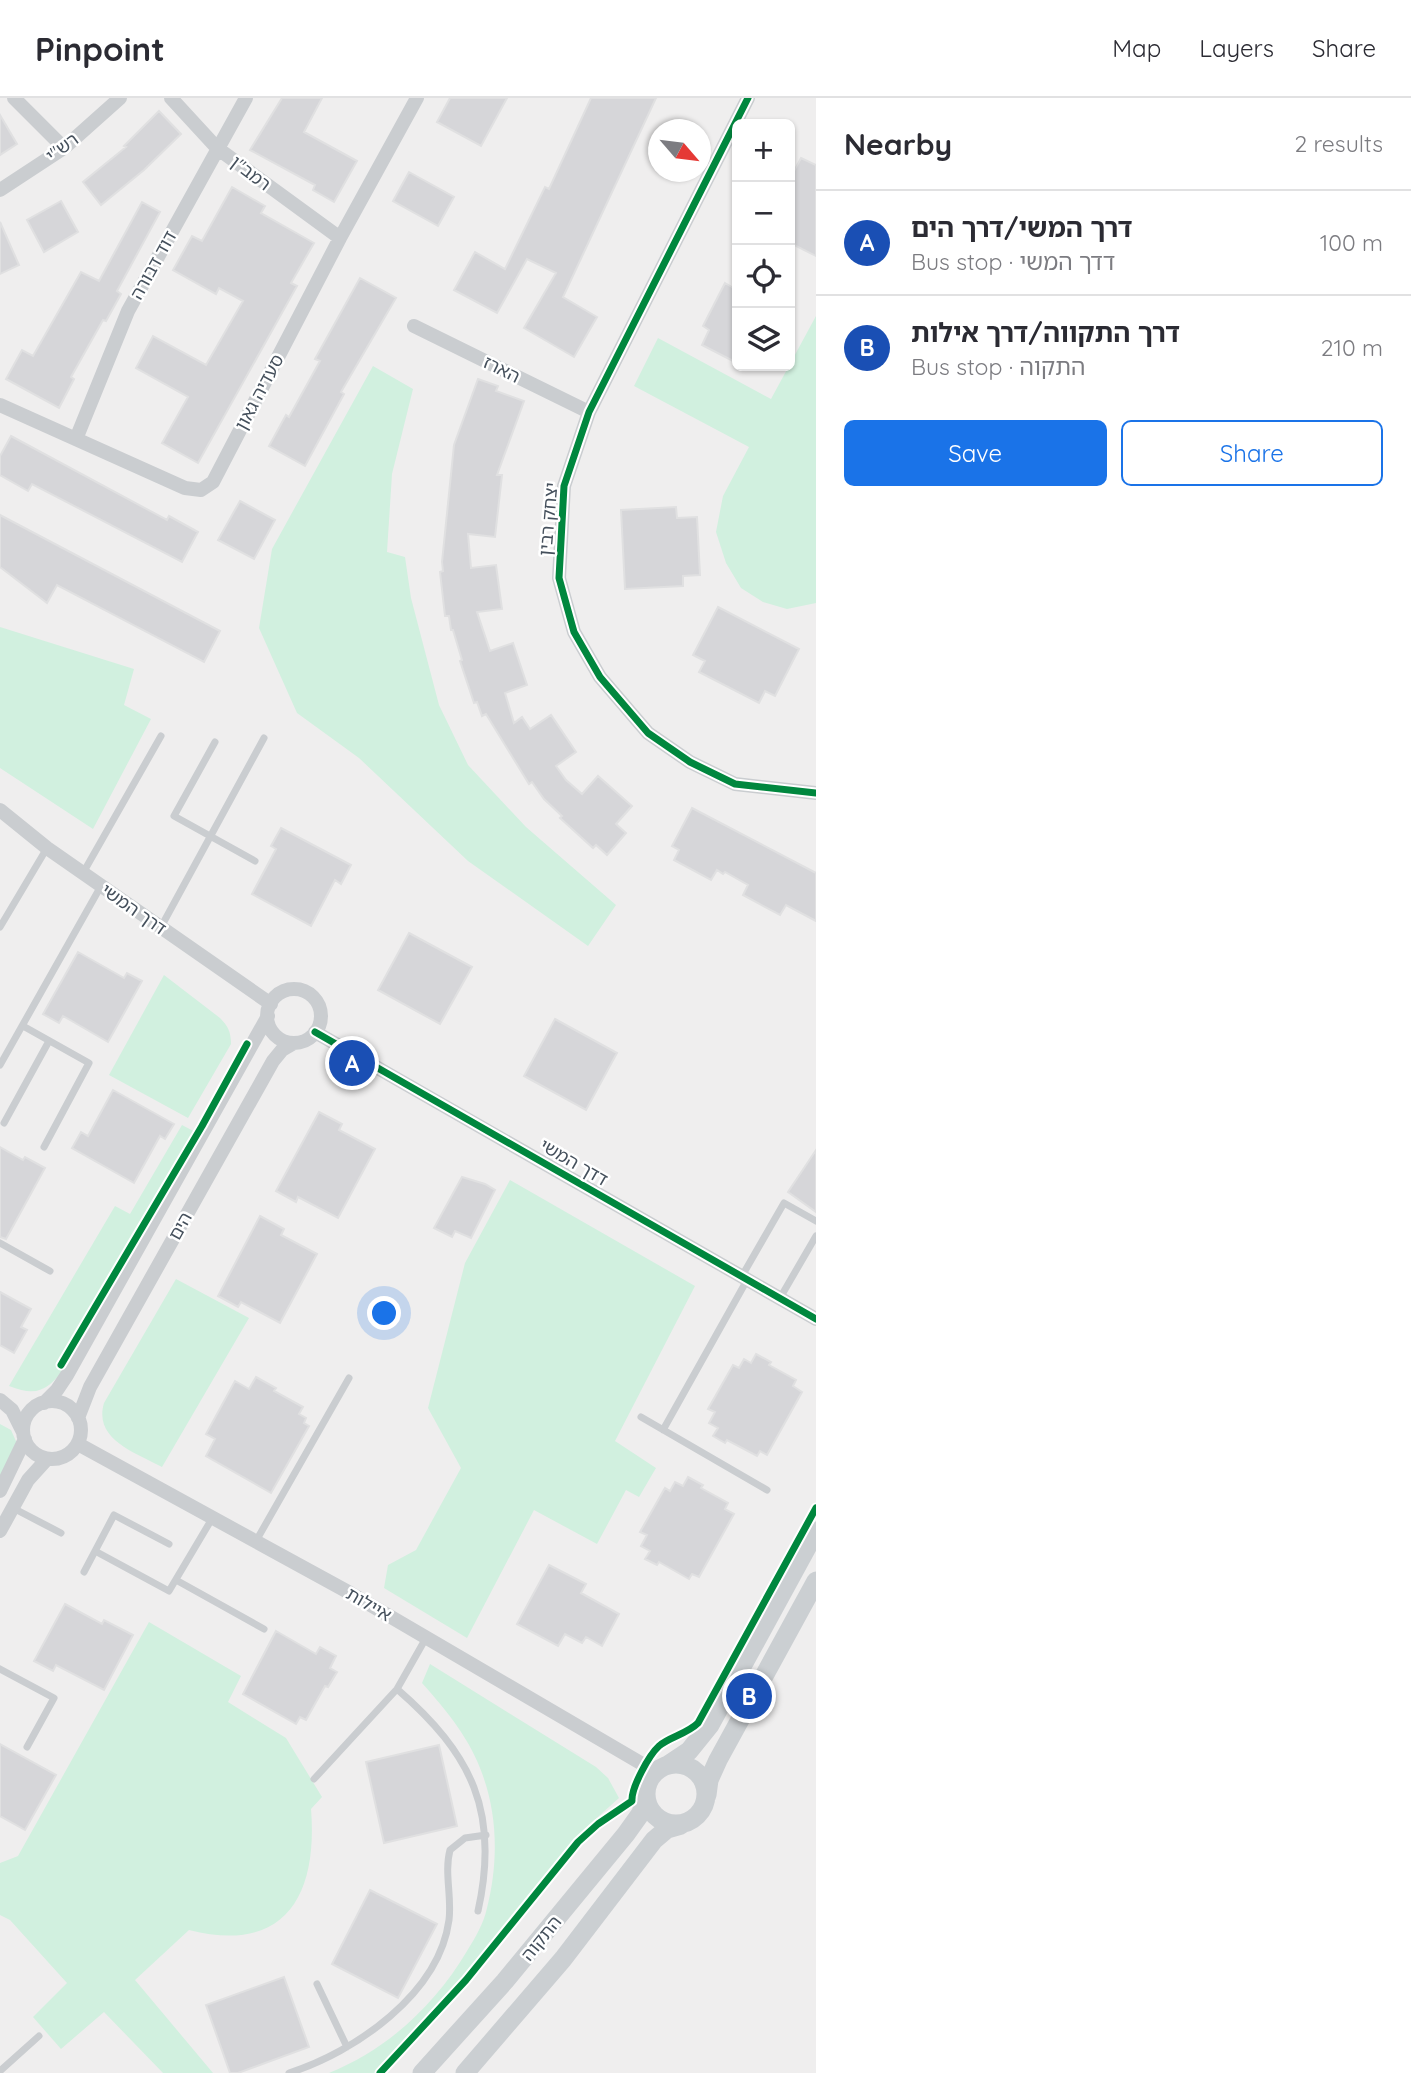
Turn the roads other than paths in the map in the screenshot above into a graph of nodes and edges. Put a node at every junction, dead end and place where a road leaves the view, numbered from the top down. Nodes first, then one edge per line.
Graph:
1 (14, 98) edge
2 (120, 98) edge
3 (171, 98) edge
4 (246, 98) edge
5 (417, 98) edge
6 (748, 98) edge
7 (64, 148) junction
8 (217, 148) junction
9 (0, 190) edge
10 (340, 238) junction
11 (414, 326) dead end
12 (0, 405) edge
13 (589, 412) junction
14 (76, 439) junction
15 (161, 736) dead end
16 (264, 738) dead end
17 (215, 743) dead end
18 (816, 793) edge
19 (0, 810) edge
20 (210, 836) junction
21 (47, 848) junction
22 (256, 862) dead end
23 (83, 873) junction
24 (101, 886) junction
25 (161, 927) junction
26 (0, 928) edge
27 (270, 1010) junction
28 (23, 1026) junction
29 (316, 1032) junction
30 (49, 1041) junction
31 (294, 1043) junction
32 (0, 1065) edge
33 (4, 1123) dead end
34 (44, 1147) dead end
35 (816, 1221) edge
36 (816, 1236) edge
37 (0, 1243) edge
38 (50, 1270) dead end
39 (744, 1278) junction
40 (780, 1299) junction
41 (816, 1320) edge
42 (349, 1378) dead end
43 (0, 1394) edge
44 (0, 1400) edge
45 (40, 1405) junction
46 (641, 1417) dead end
47 (78, 1418) junction
48 (663, 1430) junction
49 (24, 1437) junction
50 (78, 1444) junction
51 (47, 1459) junction
52 (768, 1490) dead end
53 (0, 1491) edge
54 (13, 1508) junction
55 (212, 1517) junction
56 (0, 1531) edge
57 (816, 1531) edge
58 (61, 1533) dead end
59 (256, 1541) junction
60 (169, 1544) dead end
61 (95, 1551) junction
62 (83, 1572) dead end
63 (176, 1580) junction
64 (816, 1581) edge
65 (264, 1629) dead end
66 (426, 1638) junction
67 (3, 1670) edge
68 (0, 1681) edge
69 (397, 1689) junction
70 (26, 1746) dead end
71 (662, 1769) junction
72 (314, 1779) dead end
73 (646, 1794) junction
74 (707, 1795) junction
75 (681, 1825) junction
76 (486, 1835) junction
77 (478, 1911) dead end
78 (317, 1984) dead end
79 (39, 2036) dead end
80 (347, 2047) junction
81 (0, 2071) edge
82 (289, 2073) edge
83 (422, 2073) edge
84 (465, 2073) edge

1 - 7 street
2 - 7 street, רש"י
3 - 8 street, רמב"ן
4 - 8 street, דוד דבורה
5 - 10 street, סעדיה גאון
6 - 13 street, יצחק רבין
7 - 9 street, רש"י
8 - 10 street, רמב"ן
8 - 14 street, דוד דבורה
10 - 14 street, סעדיה גאון
11 - 13 street, הארז
12 - 14 street, סעדיה גאון
13 - 18 street, יצחק רבין
15 - 23 lane
16 - 20 lane
17 - 20 lane
19 - 21 street, דרך המשי
20 - 22 lane
20 - 25 lane
21 - 23 street, דרך המשי
21 - 26 lane
23 - 24 street, דרך המשי
24 - 25 street, דרך המשי
24 - 28 lane
25 - 27 street, דרך המשי
27 - 29 street
27 - 31 street
27 - 45 street, הים
28 - 30 lane
28 - 32 lane
29 - 31 street
29 - 39 street, דדך המשי
30 - 33 lane
30 - 34 lane
31 - 47 street, הים
35 - 39 lane
36 - 40 lane
37 - 38 lane
39 - 40 street, דדך המשי
39 - 48 lane
40 - 41 street, דדך המשי
42 - 59 lane
43 - 45 street
44 - 49 street
45 - 47 street
45 - 49 street
46 - 48 lane
47 - 50 street
48 - 52 lane
49 - 51 street
49 - 53 street
50 - 51 street
50 - 55 street, איילות
51 - 54 street
54 - 56 street
54 - 58 lane
55 - 59 street, איילות
55 - 63 lane
57 - 71 street
59 - 66 street, איילות
60 - 61 lane
61 - 62 lane
61 - 63 lane
63 - 65 lane
64 - 74 street
66 - 69 lane
66 - 71 street, איילות
67 - 68 lane
67 - 70 lane
69 - 72 lane
69 - 76 lane
71 - 73 street
71 - 74 street
73 - 75 street
73 - 83 street, התקוה
74 - 75 street
75 - 84 street, התקוה
76 - 77 lane
76 - 80 lane
78 - 80 lane
79 - 81 lane
80 - 82 lane

